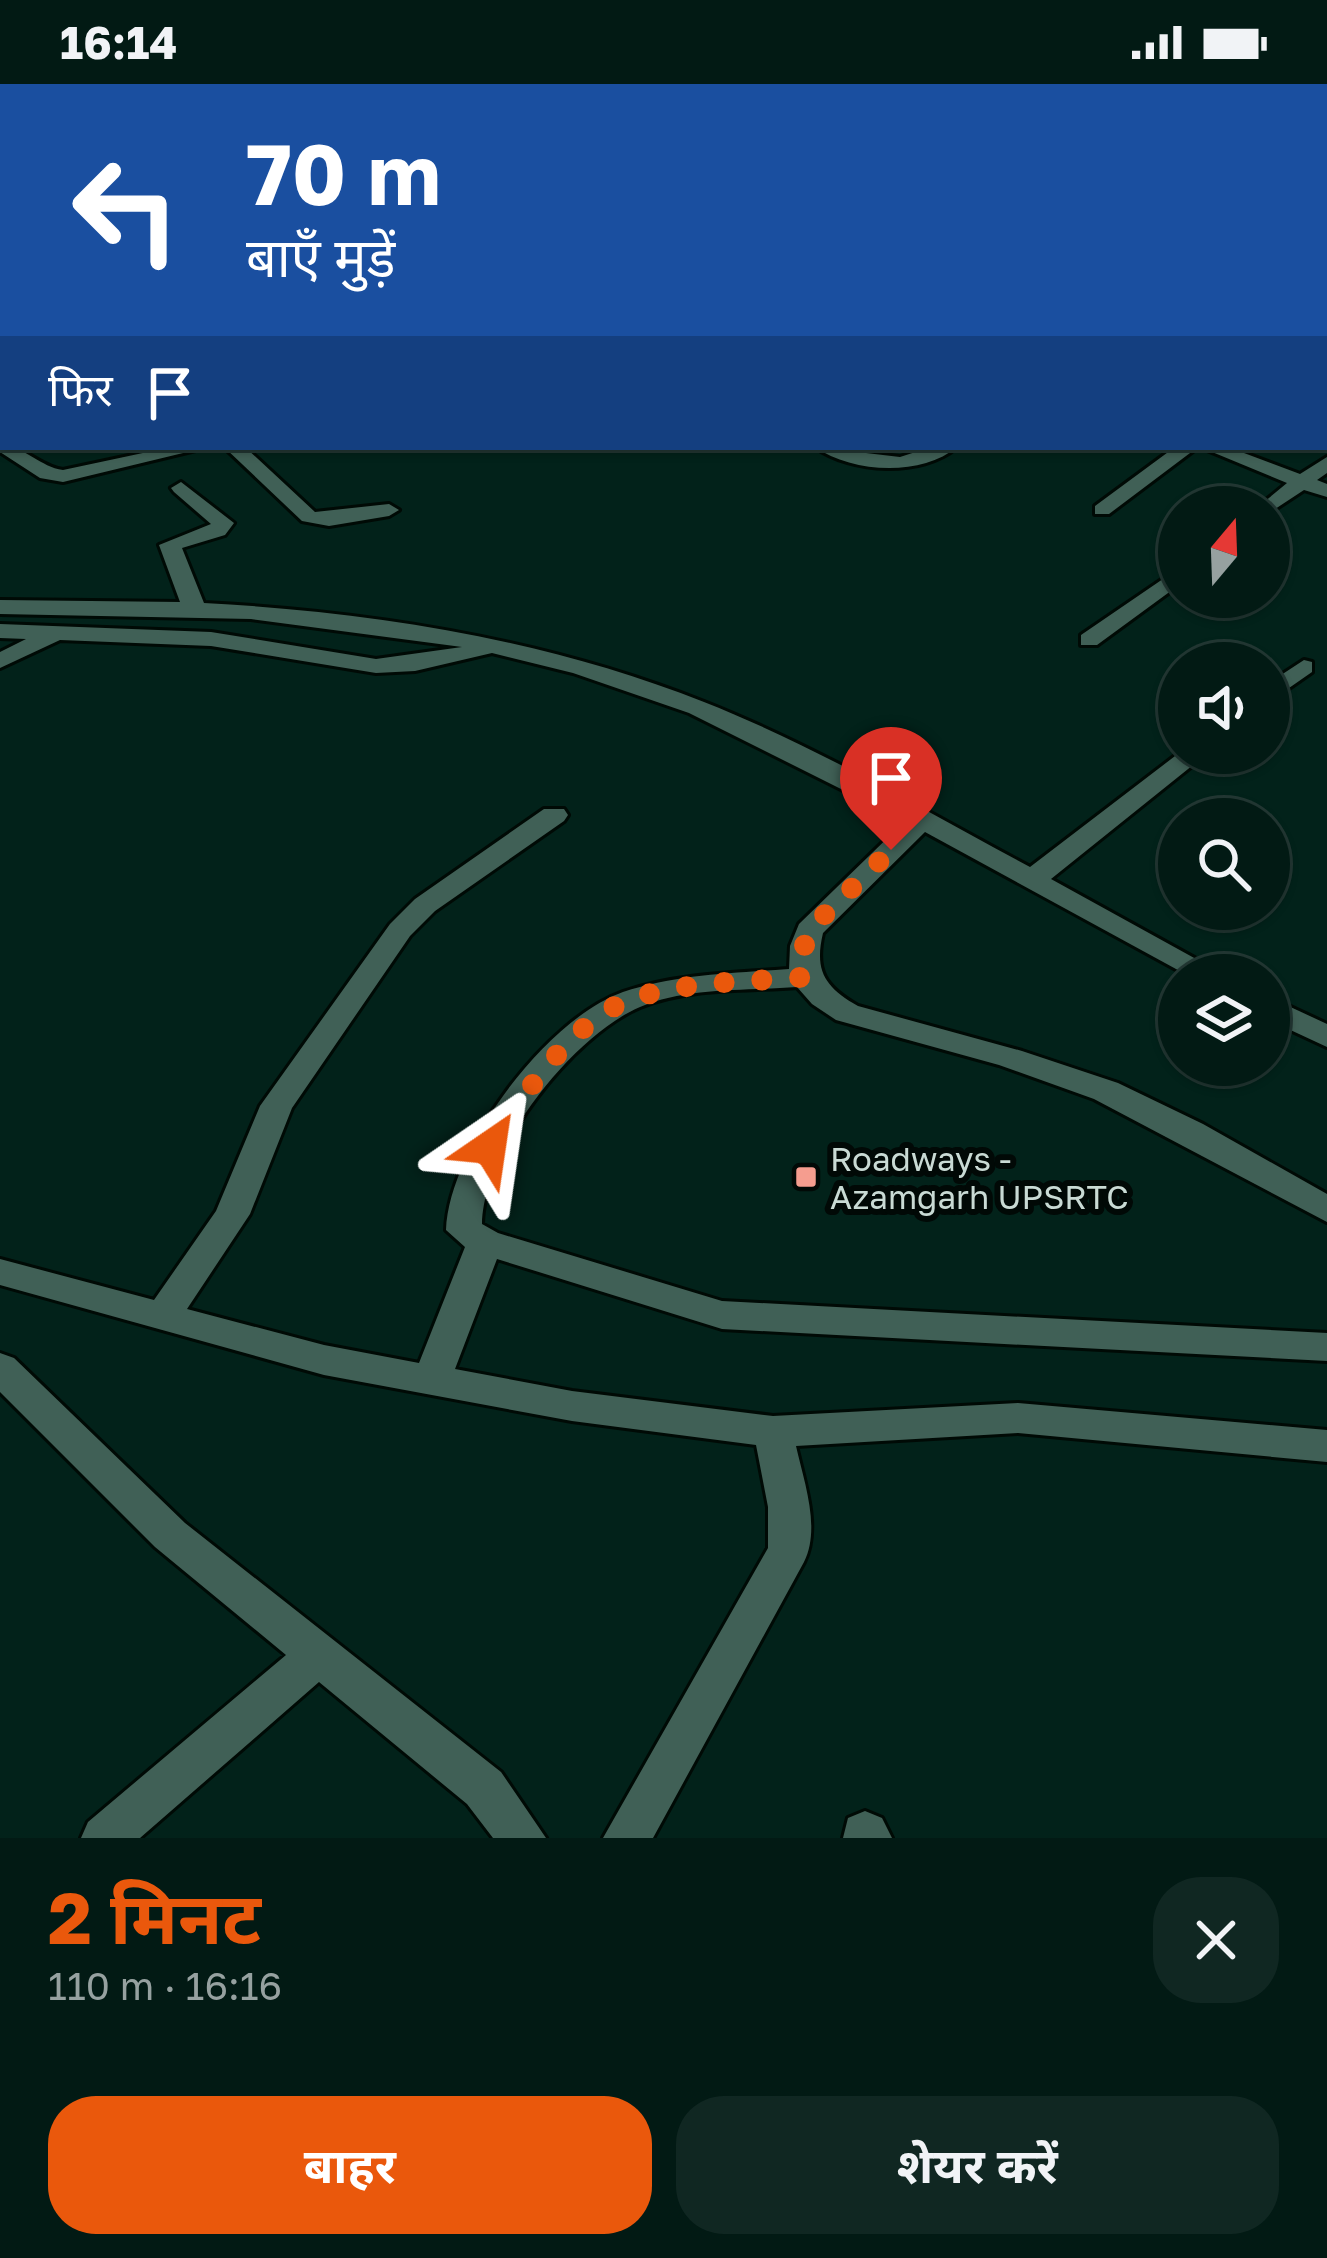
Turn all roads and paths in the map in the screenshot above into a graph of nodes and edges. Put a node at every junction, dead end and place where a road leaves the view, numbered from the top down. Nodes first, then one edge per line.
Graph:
1 (11, 450) edge
2 (184, 450) edge
3 (237, 450) edge
4 (836, 450) edge
5 (941, 450) edge
6 (1184, 450) edge
7 (1219, 450) edge
8 (1327, 463) edge
9 (1303, 478) junction
10 (181, 488) dead end
11 (1290, 489) edge
12 (1327, 491) edge
13 (389, 510) dead end
14 (1102, 510) dead end
15 (1158, 590) edge
16 (0, 607) edge
17 (194, 608) junction
18 (0, 631) edge
19 (61, 632) junction
20 (1089, 640) dead end
21 (503, 646) junction
22 (0, 661) edge
23 (1304, 667) dead end
24 (1290, 678) edge
25 (1168, 774) edge
26 (554, 815) dead end
27 (922, 820) junction
28 (1032, 880) junction
29 (1171, 954) edge
30 (805, 977) junction
31 (1290, 1017) edge
32 (1327, 1037) edge
33 (1327, 1210) edge
34 (485, 1242) junction
35 (0, 1272) edge
36 (160, 1319) junction
37 (1327, 1346) edge
38 (0, 1368) edge
39 (432, 1379) junction
40 (773, 1432) junction
41 (1327, 1446) edge
42 (319, 1654) junction
43 (105, 1838) edge
44 (522, 1838) edge
45 (627, 1838) edge

1 - 2 street
3 - 13 street
4 - 5 street
6 - 14 street
7 - 9 street
8 - 9 street
9 - 11 street
9 - 12 street
10 - 17 street
15 - 20 street
16 - 17 street
17 - 21 street
18 - 19 street
19 - 21 street
19 - 22 street
21 - 27 street
23 - 24 street
25 - 28 street
26 - 36 street
27 - 28 street
27 - 30 street
28 - 29 street
30 - 33 street
30 - 34 street
31 - 32 street
34 - 37 street
34 - 39 street
35 - 36 street
36 - 39 street
38 - 42 street
39 - 40 street
40 - 41 street
40 - 45 street
42 - 43 street
42 - 44 street

